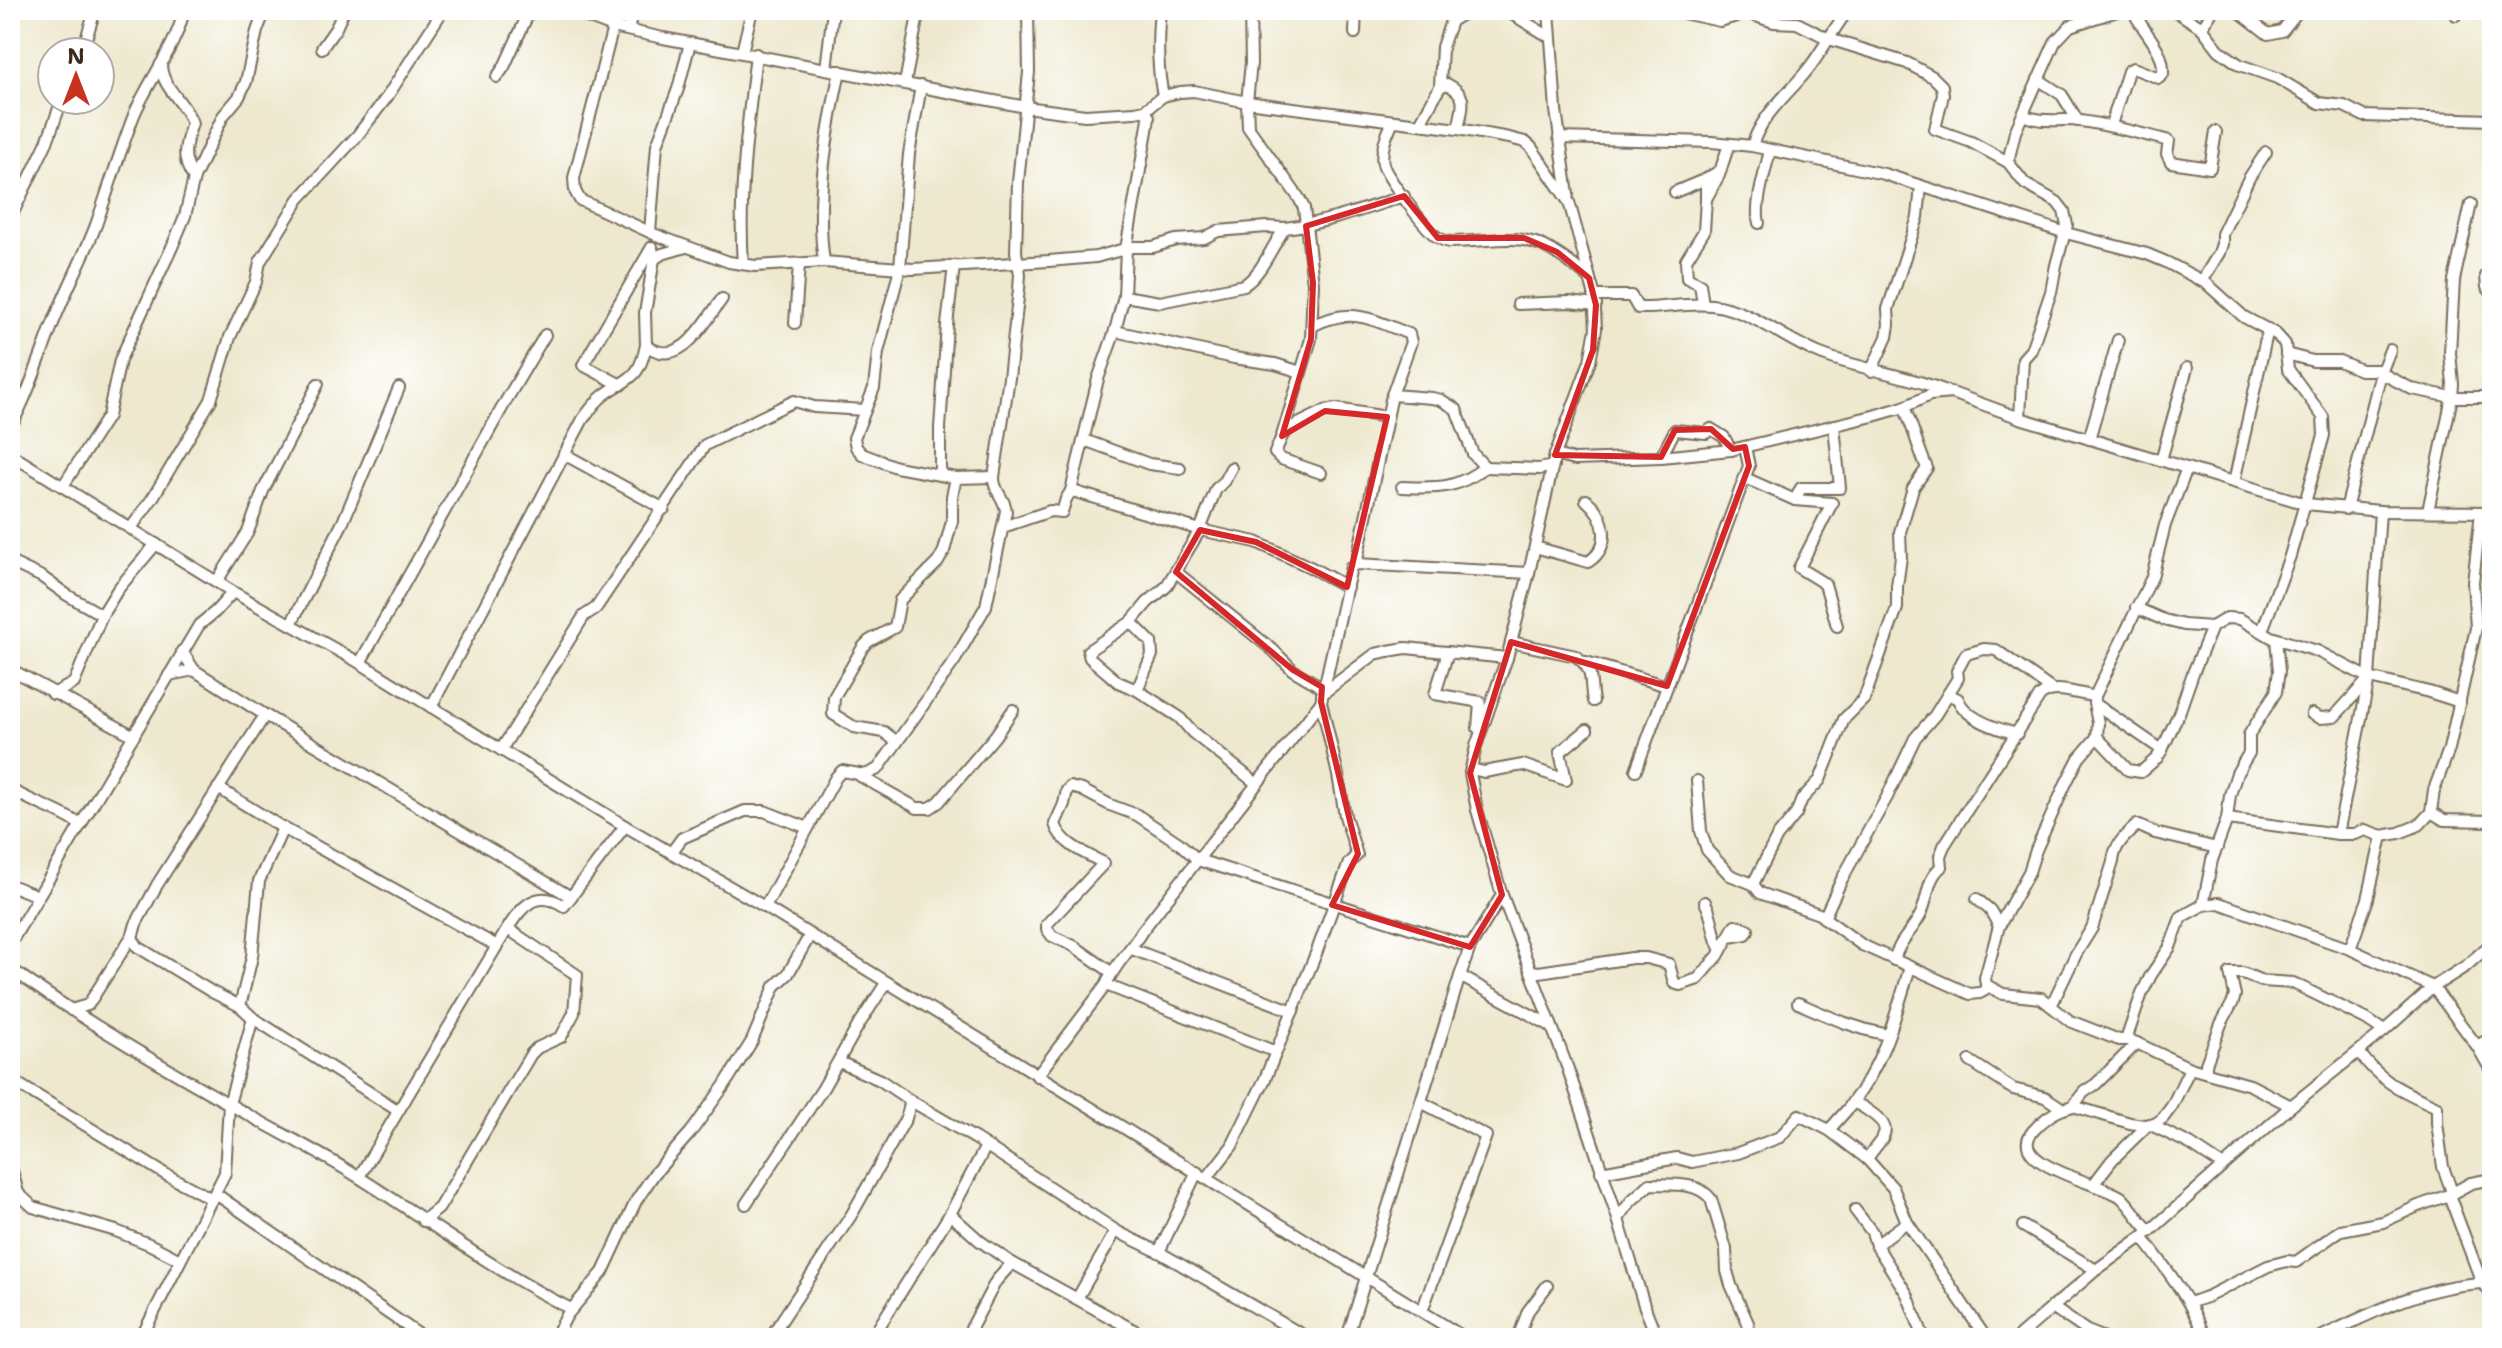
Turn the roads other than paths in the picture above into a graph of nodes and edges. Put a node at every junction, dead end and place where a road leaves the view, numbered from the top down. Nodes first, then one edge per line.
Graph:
1 (95, 10) edge
2 (184, 10) edge
3 (265, 10) edge
4 (344, 10) edge
5 (443, 10) edge
6 (530, 10) edge
7 (569, 10) edge
8 (633, 10) edge
9 (752, 10) edge
10 (833, 10) edge
11 (919, 10) edge
12 (1028, 10) edge
13 (1160, 10) edge
14 (1250, 10) edge
15 (1356, 10) edge
16 (1470, 10) edge
17 (1505, 10) edge
18 (1549, 10) edge
19 (1669, 10) edge
20 (1848, 10) edge
21 (2120, 10) edge
22 (2133, 10) edge
23 (2174, 10) edge
24 (2213, 10) edge
25 (2237, 10) edge
26 (2299, 10) edge
27 (1741, 12) edge
28 (1449, 16) edge
29 (613, 27) junction
30 (2202, 28) junction
31 (628, 30) junction
32 (1355, 33) dead end
33 (87, 36) edge
34 (1550, 37) junction
35 (1829, 39) junction
36 (690, 43) junction
37 (322, 48) dead end
38 (742, 52) junction
39 (756, 54) junction
40 (161, 62) junction
41 (826, 69) junction
42 (840, 71) junction
43 (497, 77) dead end
44 (2038, 79) junction
45 (905, 83) junction
46 (921, 86) junction
47 (1440, 87) junction
48 (1163, 96) junction
49 (2029, 101) junction
50 (1247, 102) junction
51 (1026, 107) junction
52 (1145, 110) junction
53 (2023, 115) junction
54 (56, 116) edge
55 (2492, 120) edge
56 (1393, 121) junction
57 (2043, 121) junction
58 (2078, 121) junction
59 (192, 123) junction
60 (1420, 123) junction
61 (2111, 125) junction
62 (1458, 129) junction
63 (2216, 132) dead end
64 (1559, 138) junction
65 (1729, 144) junction
66 (1752, 146) junction
67 (207, 147) junction
68 (1770, 150) junction
69 (2266, 152) dead end
70 (2008, 162) junction
71 (1721, 170) junction
72 (194, 178) junction
73 (1706, 179) junction
74 (1921, 186) junction
75 (1675, 192) dead end
76 (1404, 196) junction
77 (1706, 199) junction
78 (1569, 202) junction
79 (2471, 204) dead end
80 (10, 219) edge
81 (1759, 223) dead end
82 (1306, 226) junction
83 (1285, 228) junction
84 (2066, 233) junction
85 (653, 234) junction
86 (652, 247) junction
87 (687, 247) junction
88 (1126, 249) junction
89 (654, 259) junction
90 (1017, 261) junction
91 (824, 262) junction
92 (743, 264) junction
93 (799, 264) junction
94 (954, 266) junction
95 (900, 268) junction
96 (2486, 276) dead end
97 (1589, 278) junction
98 (2202, 281) junction
99 (2492, 293) edge
100 (1124, 296) junction
101 (722, 299) dead end
102 (1595, 301) junction
103 (1518, 304) dead end
104 (1703, 304) junction
105 (795, 323) dead end
106 (1312, 326) junction
107 (2268, 329) junction
108 (1115, 331) junction
109 (545, 335) dead end
110 (2118, 340) dead end
111 (646, 345) junction
112 (2390, 350) dead end
113 (2286, 354) junction
114 (2187, 368) dead end
115 (1871, 371) junction
116 (2382, 371) junction
117 (1301, 372) junction
118 (318, 384) dead end
119 (621, 385) junction
120 (399, 388) dead end
121 (1952, 393) junction
122 (1392, 395) junction
123 (2452, 397) junction
124 (2492, 397) edge
125 (1904, 407) junction
126 (865, 410) junction
127 (1387, 417) junction
128 (2020, 418) junction
129 (1834, 425) junction
130 (10, 428) edge
131 (1282, 436) junction
132 (2089, 439) junction
133 (1084, 440) junction
134 (1745, 447) junction
135 (1731, 450) junction
136 (10, 454) edge
137 (564, 454) junction
138 (1661, 457) junction
139 (1554, 460) junction
140 (2161, 460) junction
141 (1485, 467) junction
142 (1180, 468) dead end
143 (1231, 468) dead end
144 (2187, 468) junction
145 (1321, 473) dead end
146 (940, 475) junction
147 (994, 477) junction
148 (956, 478) junction
149 (1745, 478) junction
150 (2234, 482) junction
151 (63, 486) junction
152 (1402, 487) dead end
153 (1071, 491) junction
154 (1586, 500) dead end
155 (1795, 500) junction
156 (2306, 504) junction
157 (664, 509) junction
158 (2346, 509) junction
159 (1006, 511) junction
160 (2380, 511) junction
161 (2428, 511) junction
162 (2487, 512) edge
163 (1024, 519) junction
164 (1003, 527) junction
165 (131, 528) junction
166 (1200, 530) junction
167 (156, 544) junction
168 (1535, 547) junction
169 (10, 562) edge
170 (1356, 564) junction
171 (1176, 572) junction
172 (1529, 573) junction
173 (217, 581) junction
174 (1347, 587) junction
175 (233, 592) junction
176 (2136, 608) junction
177 (102, 615) junction
178 (1131, 622) junction
179 (291, 624) junction
180 (1837, 626) dead end
181 (2212, 627) junction
182 (2262, 631) junction
183 (2276, 639) junction
184 (1511, 642) junction
185 (182, 651) junction
186 (1448, 652) junction
187 (1507, 658) junction
188 (1584, 662) junction
189 (360, 663) junction
190 (194, 670) junction
191 (12, 673) edge
192 (169, 675) junction
193 (2369, 678) junction
194 (1667, 686) junction
195 (2051, 689) junction
196 (1137, 690) junction
197 (53, 694) junction
198 (1948, 694) junction
199 (1322, 695) junction
200 (2094, 700) junction
201 (1593, 701) dead end
202 (2460, 702) junction
203 (431, 707) junction
204 (1013, 710) dead end
205 (2312, 714) dead end
206 (265, 715) junction
207 (1587, 730) dead end
208 (2017, 734) junction
209 (134, 736) junction
210 (2097, 737) junction
211 (897, 742) junction
212 (1476, 746) junction
213 (501, 750) junction
214 (2162, 750) junction
215 (1471, 769) junction
216 (1636, 770) dead end
217 (851, 771) junction
218 (1697, 781) dead end
219 (1257, 784) junction
220 (218, 788) junction
221 (10, 789) edge
222 (2431, 812) junction
223 (2227, 819) junction
224 (2492, 821) edge
225 (81, 825) junction
226 (625, 826) junction
227 (283, 828) junction
228 (808, 828) junction
229 (2338, 834) junction
230 (2382, 836) junction
231 (2217, 848) junction
232 (671, 853) junction
233 (1198, 860) junction
234 (1753, 884) junction
235 (10, 885) edge
236 (1502, 895) junction
237 (38, 896) junction
238 (571, 897) junction
239 (1977, 899) dead end
240 (1705, 902) dead end
241 (1332, 905) junction
242 (2203, 905) junction
243 (765, 907) junction
244 (1824, 918) junction
245 (1999, 926) junction
246 (508, 929) junction
247 (810, 935) junction
248 (132, 936) junction
249 (1729, 937) dead end
250 (2492, 943) edge
251 (10, 944) edge
252 (497, 946) junction
253 (1470, 947) junction
254 (1132, 949) junction
255 (2350, 949) junction
256 (1721, 950) junction
257 (1894, 960) junction
258 (1910, 967) junction
259 (10, 968) edge
260 (1532, 971) junction
261 (1111, 972) junction
262 (1460, 976) junction
263 (886, 983) junction
264 (1106, 985) junction
265 (2433, 987) junction
266 (1989, 988) junction
267 (1798, 1003) dead end
268 (88, 1005) junction
269 (240, 1006) junction
270 (2051, 1006) junction
271 (71, 1010) junction
272 (1293, 1011) junction
273 (253, 1018) junction
274 (92, 1022) junction
275 (1551, 1026) junction
276 (2384, 1031) junction
277 (1888, 1035) junction
278 (2492, 1037) edge
279 (2131, 1042) junction
280 (2477, 1046) junction
281 (1276, 1052) junction
282 (2359, 1052) junction
283 (1970, 1061) dead end
284 (839, 1062) junction
285 (2190, 1068) junction
286 (2206, 1072) junction
287 (2492, 1072) edge
288 (1037, 1076) junction
289 (10, 1079) edge
290 (911, 1101) junction
291 (1421, 1102) junction
292 (229, 1104) junction
293 (1850, 1105) junction
294 (2291, 1106) junction
295 (2068, 1108) junction
296 (397, 1110) junction
297 (2149, 1124) junction
298 (1829, 1130) junction
299 (986, 1146) junction
300 (1867, 1159) junction
301 (10, 1163) edge
302 (2222, 1165) junction
303 (1601, 1172) junction
304 (1202, 1175) junction
305 (359, 1177) junction
306 (2492, 1179) edge
307 (2093, 1185) junction
308 (2451, 1194) junction
309 (214, 1196) junction
310 (746, 1204) dead end
311 (1855, 1210) dead end
312 (435, 1213) junction
313 (950, 1214) junction
314 (1618, 1219) junction
315 (423, 1221) junction
316 (1907, 1222) junction
317 (2023, 1226) dead end
318 (440, 1232) junction
319 (1118, 1232) junction
320 (2146, 1234) junction
321 (1876, 1245) junction
322 (1159, 1252) junction
323 (180, 1260) junction
324 (1012, 1263) junction
325 (2096, 1270) junction
326 (1367, 1276) junction
327 (2482, 1283) junction
328 (1547, 1286) dead end
329 (2492, 1292) edge
330 (1078, 1297) junction
331 (2189, 1303) junction
332 (2052, 1307) junction
333 (571, 1309) junction
334 (1422, 1311) junction
335 (421, 1337) edge
336 (2101, 1337) edge
337 (141, 1338) edge
338 (555, 1338) edge
339 (770, 1338) edge
340 (872, 1338) edge
341 (966, 1338) edge
342 (1148, 1338) edge
343 (1308, 1338) edge
344 (1347, 1338) edge
345 (1465, 1338) edge
346 (1518, 1338) edge
347 (1657, 1338) edge
348 (1751, 1338) edge
349 (1924, 1338) edge
350 (1986, 1338) edge
351 (2017, 1338) edge
352 (2205, 1338) edge
353 (2319, 1338) edge

1 - 33 street
2 - 40 street
3 - 67 street
4 - 37 street
5 - 165 street
6 - 43 street
7 - 29 street
8 - 31 street
9 - 38 street
10 - 41 street
11 - 45 street
12 - 51 street
13 - 48 street
14 - 50 street
15 - 32 street
16 - 28 street
17 - 34 street
18 - 34 street
19 - 27 street
20 - 35 street
21 - 44 street
22 - 61 street
23 - 30 street
24 - 30 street
25 - 26 street
27 - 35 street
28 - 47 street
29 - 31 street
29 - 85 street
30 - 55 street
31 - 36 street
34 - 64 street
35 - 66 street
35 - 70 street
36 - 38 street
36 - 85 street
38 - 39 street
39 - 41 street
39 - 92 street
40 - 59 street
40 - 130 street
41 - 42 street
42 - 45 street
42 - 91 street
44 - 49 street
44 - 58 street
45 - 46 street
46 - 51 street
46 - 95 street
47 - 60 street
47 - 62 street
48 - 50 street
48 - 52 street
49 - 53 street
49 - 57 street
50 - 56 street
50 - 82 street
51 - 52 street
51 - 90 street
52 - 88 street
53 - 57 street
53 - 70 street
54 - 80 street
56 - 60 street
56 - 76 street
57 - 58 street
58 - 61 street
59 - 67 street
59 - 72 street
60 - 62 street
61 - 63 street
62 - 78 street
64 - 65 street
64 - 78 street
65 - 66 street
65 - 71 street
66 - 68 street
67 - 72 street
68 - 74 street
68 - 81 street
69 - 98 street
70 - 84 street
71 - 73 street
71 - 77 street
72 - 151 street
73 - 75 street
73 - 77 street
74 - 84 street
74 - 115 street
76 - 82 street
76 - 97 street
77 - 104 street
78 - 97 street
79 - 123 street
82 - 83 street
82 - 106 street
83 - 88 street
83 - 100 street
84 - 98 street
84 - 128 street
85 - 86 street
85 - 87 street
86 - 89 street
86 - 119 street
87 - 89 street
87 - 92 street
88 - 90 street
88 - 100 street
89 - 111 street
90 - 94 street
90 - 147 street
91 - 93 street
91 - 95 street
92 - 93 street
93 - 105 street
94 - 95 street
94 - 146 street
95 - 126 street
96 - 99 street
97 - 102 street
98 - 107 street
100 - 108 street
101 - 111 street
102 - 103 street
102 - 104 street
102 - 139 street
104 - 115 street
106 - 117 street
106 - 122 street
107 - 113 street
107 - 150 street
108 - 117 street
108 - 133 street
109 - 189 street
110 - 132 street
111 - 119 street
112 - 116 street
113 - 116 street
113 - 156 street
114 - 140 street
115 - 121 street
116 - 123 street
116 - 158 street
117 - 131 street
118 - 173 street
119 - 137 street
120 - 179 street
121 - 125 street
121 - 128 street
122 - 127 street
122 - 141 street
123 - 124 street
123 - 161 street
125 - 129 street
125 - 234 street
126 - 146 street
126 - 157 street
127 - 131 street
127 - 170 street
128 - 132 street
129 - 134 street
129 - 155 street
131 - 145 street
132 - 140 street
133 - 142 street
133 - 153 street
134 - 135 street
134 - 149 street
135 - 138 street
135 - 138 street
136 - 151 street
137 - 157 street
137 - 203 street
138 - 139 street
139 - 141 street
139 - 168 street
140 - 144 street
141 - 152 street
143 - 166 street
144 - 150 street
144 - 176 street
146 - 148 street
147 - 148 street
147 - 159 street
148 - 211 street
149 - 155 street
149 - 194 street
150 - 156 street
151 - 165 street
153 - 163 street
153 - 166 street
154 - 168 street
155 - 180 street
156 - 158 street
156 - 182 street
157 - 213 street
158 - 160 street
159 - 163 street
159 - 164 street
160 - 161 street
160 - 193 street
161 - 162 street
162 - 202 street
163 - 164 street
164 - 211 street
165 - 167 street
166 - 171 street
166 - 174 street
167 - 173 street
167 - 177 street
168 - 172 street
169 - 177 street
170 - 172 street
170 - 174 street
171 - 178 street
171 - 199 street
172 - 184 street
173 - 175 street
174 - 199 street
175 - 179 street
175 - 185 street
176 - 181 street
176 - 200 street
177 - 197 street
178 - 196 street
178 - 196 street
179 - 189 street
181 - 182 street
181 - 214 street
182 - 183 street
183 - 193 street
183 - 223 street
184 - 187 street
184 - 188 street
185 - 190 street
185 - 192 street
186 - 187 street
186 - 199 street
186 - 212 street
187 - 212 street
188 - 194 street
188 - 201 street
189 - 203 street
190 - 192 street
190 - 206 street
191 - 197 street
192 - 209 street
193 - 202 street
193 - 205 street
193 - 229 street
194 - 216 street
195 - 198 street
195 - 200 street
195 - 208 street
196 - 219 street
197 - 209 street
198 - 208 street
198 - 244 street
199 - 219 street
199 - 241 street
200 - 210 street
200 - 214 street
202 - 222 street
203 - 213 street
204 - 217 street
206 - 220 street
206 - 238 street
207 - 215 street
208 - 257 street
209 - 225 street
210 - 214 street
210 - 245 street
211 - 217 street
212 - 215 street
213 - 226 street
215 - 236 street
217 - 228 street
218 - 234 street
219 - 233 street
220 - 227 street
220 - 248 street
221 - 225 street
222 - 224 street
222 - 230 street
223 - 229 street
223 - 231 street
225 - 237 street
226 - 232 street
226 - 238 street
227 - 252 street
227 - 269 street
228 - 232 street
228 - 243 street
229 - 230 street
230 - 255 street
231 - 242 street
231 - 270 street
232 - 243 street
233 - 241 street
233 - 254 street
233 - 261 street
234 - 244 street
235 - 237 street
236 - 253 street
236 - 260 street
237 - 251 street
238 - 246 street
239 - 245 street
240 - 256 street
241 - 253 street
241 - 272 street
242 - 255 street
242 - 279 street
243 - 247 street
244 - 257 street
245 - 266 street
246 - 252 street
246 - 312 street
247 - 263 street
247 - 333 street
248 - 268 street
248 - 269 street
249 - 256 street
250 - 265 street
252 - 296 street
253 - 262 street
254 - 261 street
254 - 272 street
255 - 265 street
256 - 260 street
257 - 258 street
258 - 266 street
258 - 277 street
259 - 271 street
260 - 275 street
261 - 264 street
262 - 275 street
262 - 291 street
263 - 284 street
263 - 288 street
264 - 281 street
264 - 288 street
265 - 276 street
265 - 280 street
266 - 270 street
267 - 277 street
268 - 271 street
268 - 274 street
269 - 273 street
270 - 279 street
271 - 274 street
272 - 281 street
273 - 292 street
273 - 296 street
274 - 292 street
275 - 303 street
276 - 282 street
276 - 286 street
277 - 293 street
278 - 280 street
279 - 285 street
279 - 295 street
280 - 287 street
281 - 304 street
282 - 294 street
282 - 308 street
283 - 295 street
284 - 290 street
284 - 310 street
285 - 286 street
285 - 297 street
286 - 294 street
288 - 304 street
289 - 309 street
290 - 299 street
290 - 339 street
291 - 326 street
291 - 334 street
292 - 305 street
292 - 309 street
293 - 298 street
293 - 300 street
294 - 302 street
295 - 297 street
295 - 307 street
296 - 305 street
297 - 302 street
297 - 307 street
298 - 300 street
298 - 303 street
299 - 313 street
299 - 319 street
300 - 316 street
301 - 323 street
302 - 320 street
303 - 314 street
304 - 322 street
304 - 326 street
305 - 315 street
306 - 308 street
307 - 320 street
308 - 327 street
308 - 331 street
309 - 323 street
309 - 335 street
311 - 321 street
312 - 315 street
312 - 318 street
313 - 324 street
313 - 340 street
314 - 347 street
314 - 348 street
315 - 318 street
316 - 321 street
316 - 350 street
317 - 325 street
318 - 333 street
319 - 322 street
319 - 330 street
320 - 325 street
320 - 331 street
321 - 349 street
322 - 343 street
323 - 337 street
324 - 330 street
324 - 341 street
325 - 332 street
326 - 334 street
326 - 344 street
327 - 329 street
327 - 353 street
328 - 346 street
330 - 342 street
331 - 352 street
332 - 336 street
332 - 351 street
333 - 338 street
334 - 345 street

